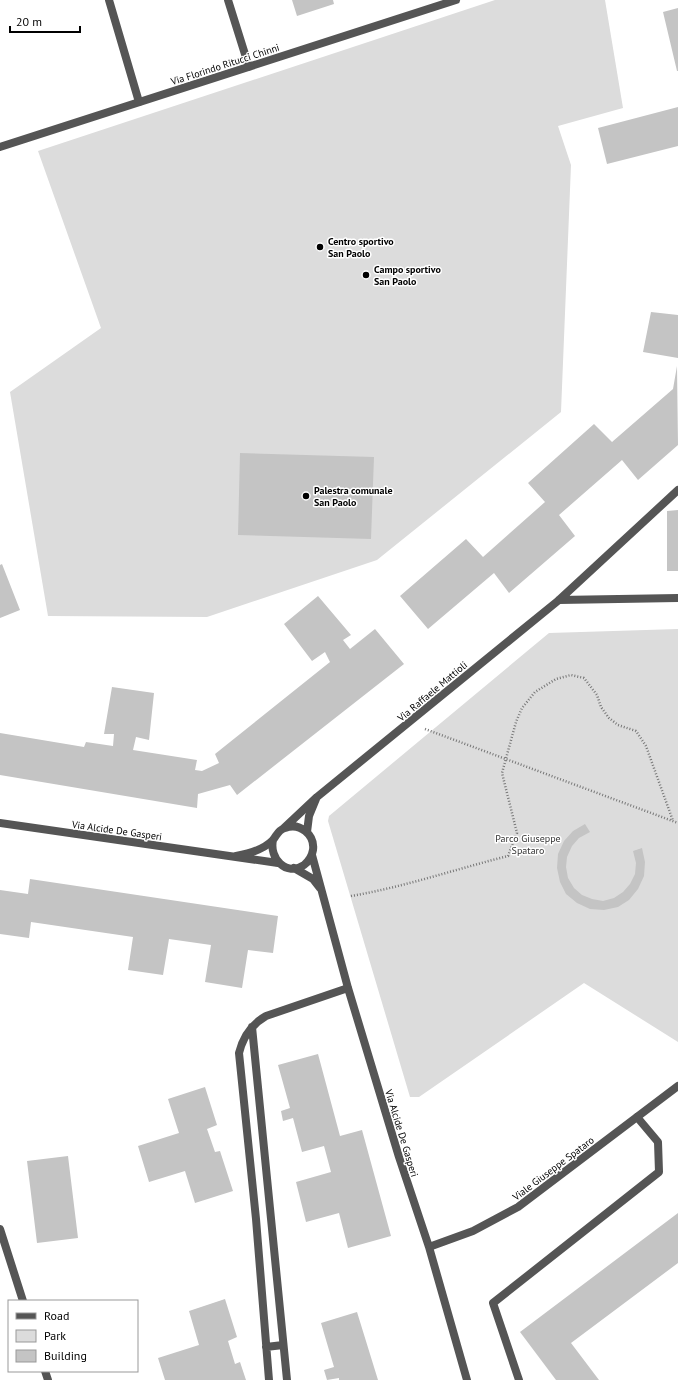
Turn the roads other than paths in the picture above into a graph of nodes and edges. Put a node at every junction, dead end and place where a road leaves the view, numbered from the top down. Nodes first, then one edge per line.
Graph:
1 (109, 0) edge
2 (228, 0) edge
3 (456, 0) edge
4 (249, 67) junction
5 (139, 102) junction
6 (0, 147) edge
7 (678, 490) edge
8 (678, 598) edge
9 (559, 600) junction
10 (317, 797) junction
11 (0, 823) edge
12 (284, 828) junction
13 (307, 832) junction
14 (273, 840) junction
15 (312, 855) junction
16 (232, 857) junction
17 (278, 863) junction
18 (294, 868) junction
19 (322, 891) junction
20 (348, 988) junction
21 (250, 1031) junction
22 (678, 1086) edge
23 (637, 1117) junction
24 (0, 1229) edge
25 (272, 1232) junction
26 (257, 1233) junction
27 (429, 1247) junction
28 (23, 1300) edge
29 (283, 1345) junction
30 (266, 1346) junction
31 (269, 1380) edge
32 (287, 1380) edge
33 (467, 1380) edge
34 (518, 1380) edge

1 - 5 street
2 - 4 street
3 - 4 street, Via Florindo Ritucci Chinni
4 - 5 street, Via Florindo Ritucci Chinni
5 - 6 street, Via Florindo Ritucci Chinni
7 - 9 street, Via Raffaele Mattioli
8 - 9 street
9 - 10 street, Via Raffaele Mattioli
10 - 12 street, Via Raffaele Mattioli
10 - 13 street, Via Raffaele Mattioli
11 - 16 street, Via Alcide De Gasperi
12 - 13 street
12 - 14 street
13 - 15 street
14 - 16 street, Via Alcide De Gasperi
14 - 17 street
15 - 18 street
15 - 19 street, Via Alcide De Gasperi
16 - 17 street, Via Alcide De Gasperi
17 - 18 street
18 - 19 street, Via Alcide De Gasperi
19 - 20 street, Via Alcide De Gasperi
20 - 21 street
20 - 27 street, Via Alcide De Gasperi
21 - 25 street
21 - 26 street
22 - 23 street, Viale Giuseppe Spataro
23 - 27 street, Viale Giuseppe Spataro
23 - 34 street
24 - 28 street
25 - 26 street
25 - 29 street
26 - 30 street
27 - 33 street, Via Alcide De Gasperi
29 - 30 street
29 - 32 street
30 - 31 street

